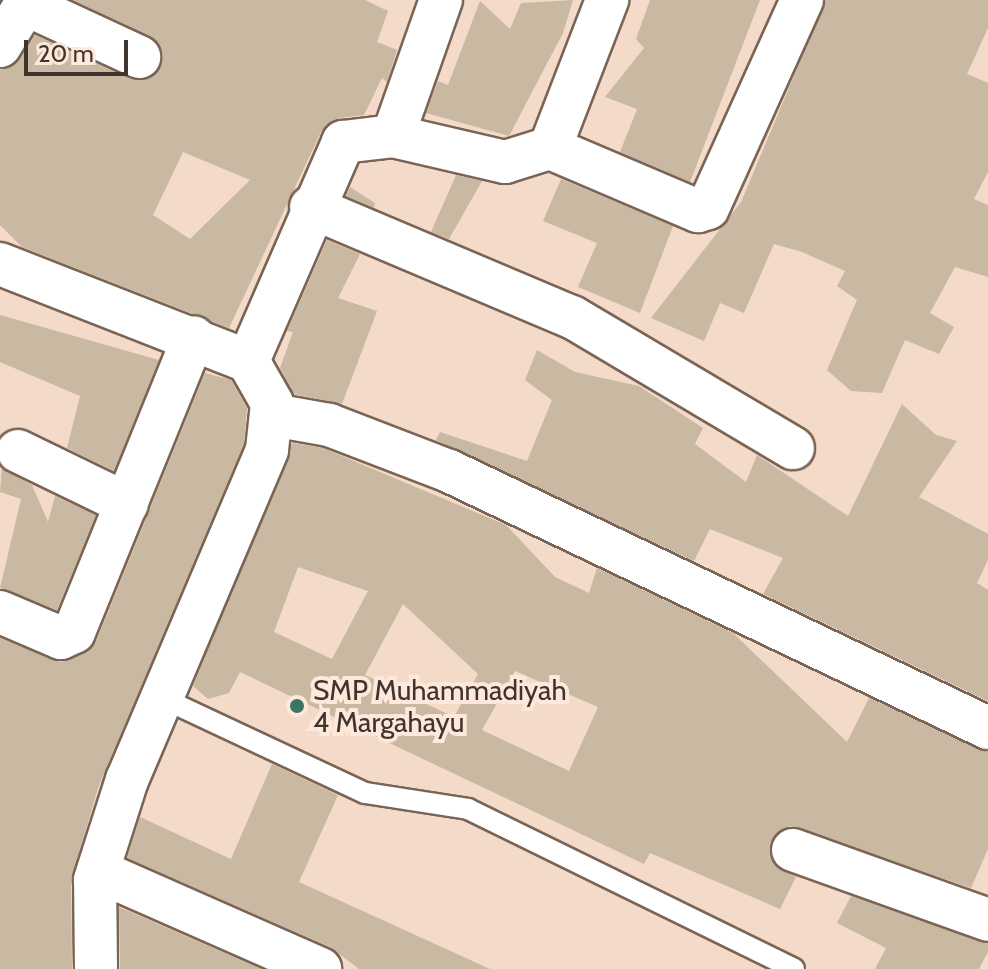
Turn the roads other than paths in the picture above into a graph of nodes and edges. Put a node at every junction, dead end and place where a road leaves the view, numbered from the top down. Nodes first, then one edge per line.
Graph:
1 (441, 0) edge
2 (607, 0) edge
3 (802, 0) edge
4 (27, 2) edge
5 (0, 46) edge
6 (139, 57) dead end
7 (393, 136) junction
8 (550, 148) junction
9 (311, 207) junction
10 (0, 264) edge
11 (194, 337) junction
12 (248, 361) junction
13 (273, 415) junction
14 (793, 448) dead end
15 (18, 451) dead end
16 (127, 504) junction
17 (0, 612) edge
18 (160, 697) junction
19 (988, 728) edge
20 (793, 850) dead end
21 (98, 871) junction
22 (988, 920) edge
23 (96, 969) edge
24 (320, 969) edge
25 (794, 969) edge

1 - 7 street
2 - 8 street
3 - 8 street
4 - 5 street
4 - 6 street
7 - 8 street
7 - 9 street
9 - 12 street
9 - 14 street
10 - 11 street
11 - 12 street
11 - 16 street
12 - 13 street
13 - 18 street
13 - 19 street
15 - 16 street
16 - 17 street
18 - 21 street
18 - 25 lane
20 - 22 street
21 - 23 street
21 - 24 street

